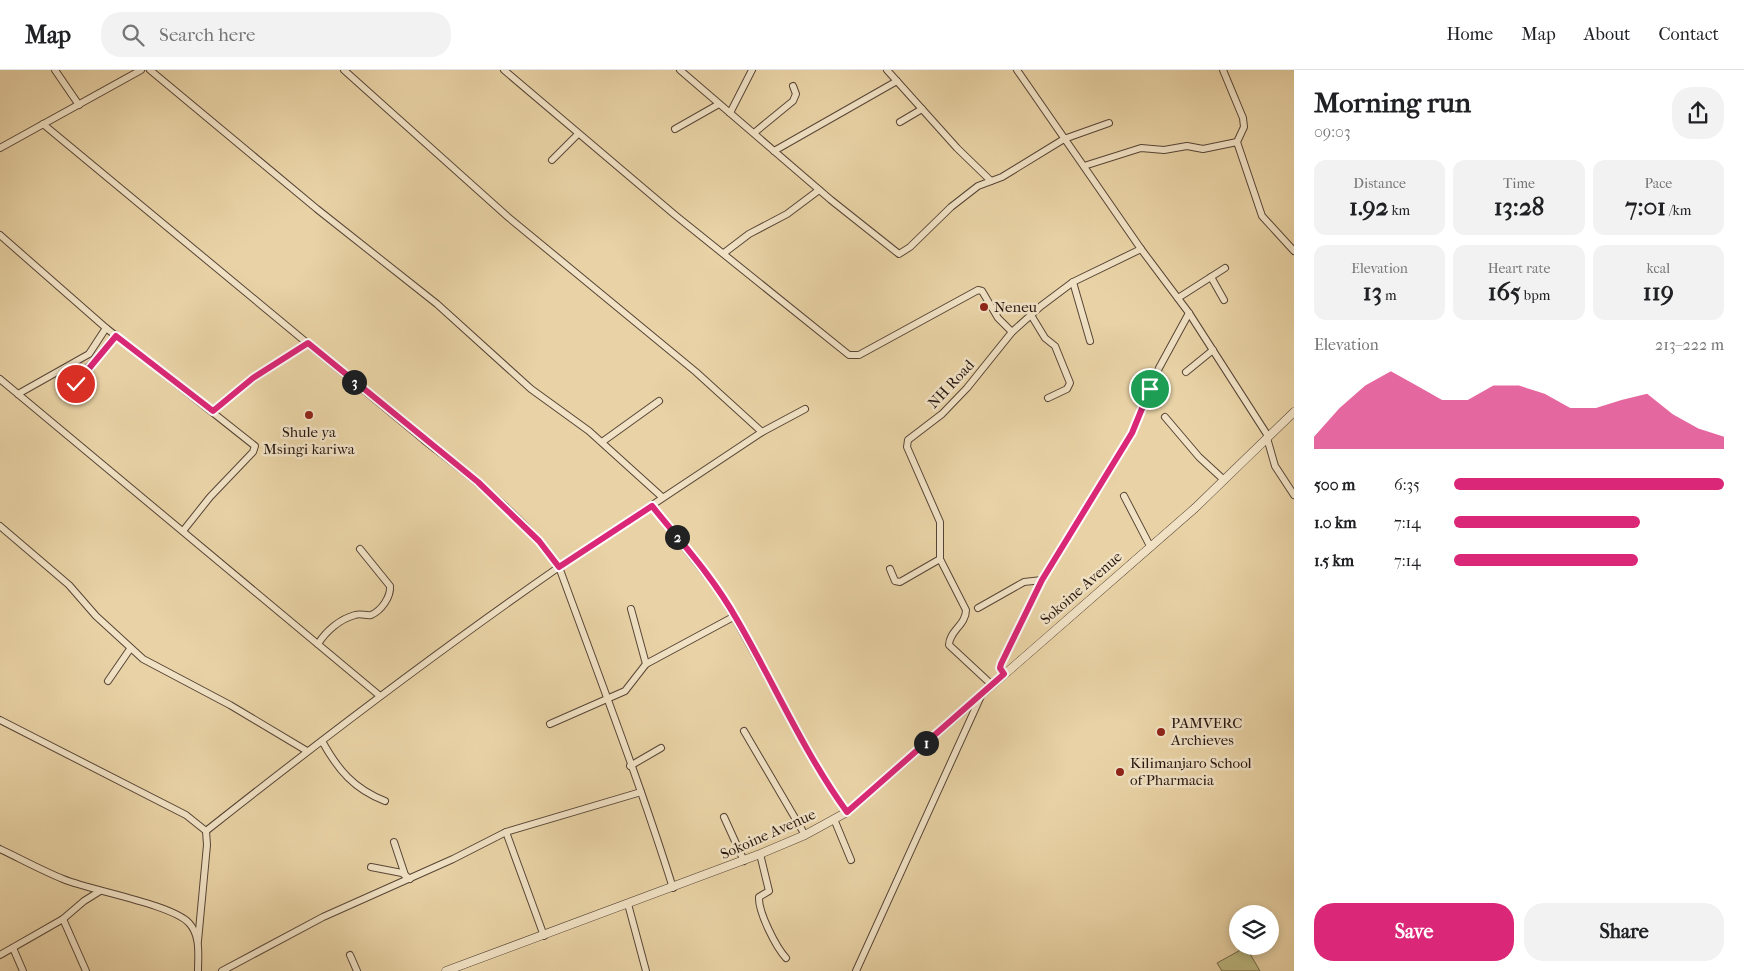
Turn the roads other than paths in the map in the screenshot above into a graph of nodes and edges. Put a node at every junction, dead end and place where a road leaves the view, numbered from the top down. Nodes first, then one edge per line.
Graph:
1 (55, 70) edge
2 (141, 70) edge
3 (150, 70) edge
4 (344, 70) edge
5 (504, 70) edge
6 (680, 70) edge
7 (752, 70) edge
8 (887, 70) edge
9 (1017, 70) edge
10 (1223, 70) edge
11 (897, 81) junction
12 (794, 86) dead end
13 (719, 104) junction
14 (79, 105) junction
15 (922, 109) junction
16 (730, 113) junction
17 (900, 122) dead end
18 (1109, 123) dead end
19 (43, 124) junction
20 (675, 129) dead end
21 (754, 133) junction
22 (578, 134) junction
23 (1064, 139) junction
24 (1237, 142) junction
25 (0, 148) edge
26 (774, 151) junction
27 (552, 160) dead end
28 (1084, 166) junction
29 (991, 181) junction
30 (819, 190) junction
31 (0, 235) edge
32 (1140, 249) junction
33 (1294, 251) edge
34 (724, 253) junction
35 (1225, 268) dead end
36 (1211, 277) junction
37 (1073, 282) junction
38 (1178, 298) junction
39 (1224, 300) dead end
40 (1189, 313) junction
41 (1031, 315) junction
42 (106, 328) junction
43 (1012, 332) junction
44 (116, 336) junction
45 (1090, 341) dead end
46 (308, 343) junction
47 (1213, 350) junction
48 (1186, 372) dead end
49 (0, 379) edge
50 (67, 392) dead end
51 (18, 394) junction
52 (1048, 398) dead end
53 (659, 401) dead end
54 (805, 409) dead end
55 (213, 411) junction
56 (1294, 412) edge
57 (1165, 417) dead end
58 (762, 432) junction
59 (1268, 437) junction
60 (602, 442) junction
61 (1224, 480) junction
62 (1294, 495) edge
63 (1124, 496) dead end
64 (662, 498) junction
65 (652, 506) junction
66 (0, 526) edge
67 (183, 531) junction
68 (1150, 546) junction
69 (360, 549) dead end
70 (940, 559) junction
71 (559, 567) junction
72 (890, 568) dead end
73 (1042, 580) junction
74 (978, 608) dead end
75 (630, 610) dead end
76 (735, 616) junction
77 (318, 644) junction
78 (130, 649) junction
79 (646, 664) junction
80 (1004, 674) junction
81 (108, 681) dead end
82 (992, 685) junction
83 (380, 696) junction
84 (981, 696) junction
85 (607, 699) junction
86 (0, 720) edge
87 (550, 724) dead end
88 (744, 731) dead end
89 (322, 741) junction
90 (661, 748) dead end
91 (307, 751) junction
92 (630, 766) junction
93 (641, 792) junction
94 (385, 801) dead end
95 (847, 812) junction
96 (724, 817) dead end
97 (834, 819) junction
98 (206, 832) junction
99 (506, 832) junction
100 (804, 835) junction
101 (394, 842) dead end
102 (0, 849) edge
103 (760, 854) junction
104 (851, 860) dead end
105 (744, 861) junction
106 (371, 867) dead end
107 (407, 877) junction
108 (673, 888) junction
109 (100, 891) junction
110 (628, 904) junction
111 (63, 919) junction
112 (544, 936) junction
113 (198, 941) junction
114 (13, 948) junction
115 (0, 954) edge
116 (350, 956) dead end
117 (786, 958) dead end
118 (23, 971) edge
119 (86, 971) edge
120 (198, 971) edge
121 (222, 971) edge
122 (358, 971) edge
123 (446, 971) edge
124 (646, 971) edge
125 (856, 971) edge

1 - 14 street
2 - 14 street
3 - 60 street
4 - 58 street
5 - 22 street
6 - 13 street
7 - 16 street
8 - 11 street
9 - 23 street
10 - 24 street
11 - 15 street
11 - 26 street
12 - 21 street
13 - 16 street
13 - 20 street
14 - 19 street
15 - 17 street
15 - 29 street
16 - 21 street
18 - 23 street
19 - 25 street
19 - 46 street
21 - 26 street
22 - 27 street
22 - 34 street
23 - 28 street
23 - 29 street
24 - 28 street
24 - 33 street
26 - 30 street
28 - 32 street
29 - 30 street
30 - 34 street
31 - 42 street
32 - 37 street, NH Road
32 - 38 street
34 - 43 street
35 - 36 street
36 - 38 street
36 - 39 street
37 - 41 street, NH Road
37 - 45 street
38 - 40 street
40 - 47 street
40 - 73 street
41 - 43 street, NH Road
41 - 52 street
42 - 44 street
42 - 51 street
43 - 70 street, NH Road
44 - 50 street
44 - 55 street
46 - 55 street
46 - 71 street
47 - 48 street
47 - 59 street
49 - 51 street
51 - 67 street
53 - 60 street
54 - 58 street
55 - 67 street
56 - 59 street, Sokoine Avenue
57 - 61 street
58 - 64 street
59 - 61 street, Sokoine Avenue
59 - 62 street
60 - 64 street
61 - 68 street, Sokoine Avenue
63 - 68 street
64 - 65 street
65 - 71 street
65 - 76 street
66 - 78 street
67 - 77 street
68 - 80 street, Sokoine Avenue
69 - 77 street
70 - 72 street
70 - 82 street, NH Road
71 - 83 street
71 - 85 street
73 - 74 street
73 - 80 street
75 - 79 street
76 - 79 street
76 - 95 street
77 - 83 street
78 - 81 street
78 - 91 street
79 - 85 street
80 - 82 street, Sokoine Avenue
82 - 84 street, Sokoine Avenue
83 - 89 street
84 - 95 street, Sokoine Avenue
84 - 125 street
85 - 87 street
85 - 92 street
86 - 98 street
88 - 100 street
89 - 91 street
89 - 94 street
90 - 92 street
91 - 98 street
92 - 93 street
93 - 99 street
93 - 108 street
95 - 97 street, Sokoine Avenue
96 - 105 street
97 - 100 street, Sokoine Avenue
97 - 104 street
98 - 113 street
99 - 107 street
99 - 112 street
100 - 103 street, Sokoine Avenue
101 - 107 street
102 - 109 street
103 - 105 street, Sokoine Avenue
103 - 117 street
105 - 108 street, Sokoine Avenue
106 - 107 street
107 - 121 street
108 - 110 street, Sokoine Avenue
109 - 111 street
109 - 113 street
110 - 112 street, Sokoine Avenue
110 - 124 street
111 - 114 street
111 - 119 street
112 - 123 street, Sokoine Avenue
113 - 120 street
114 - 115 street
114 - 118 street
116 - 122 street

